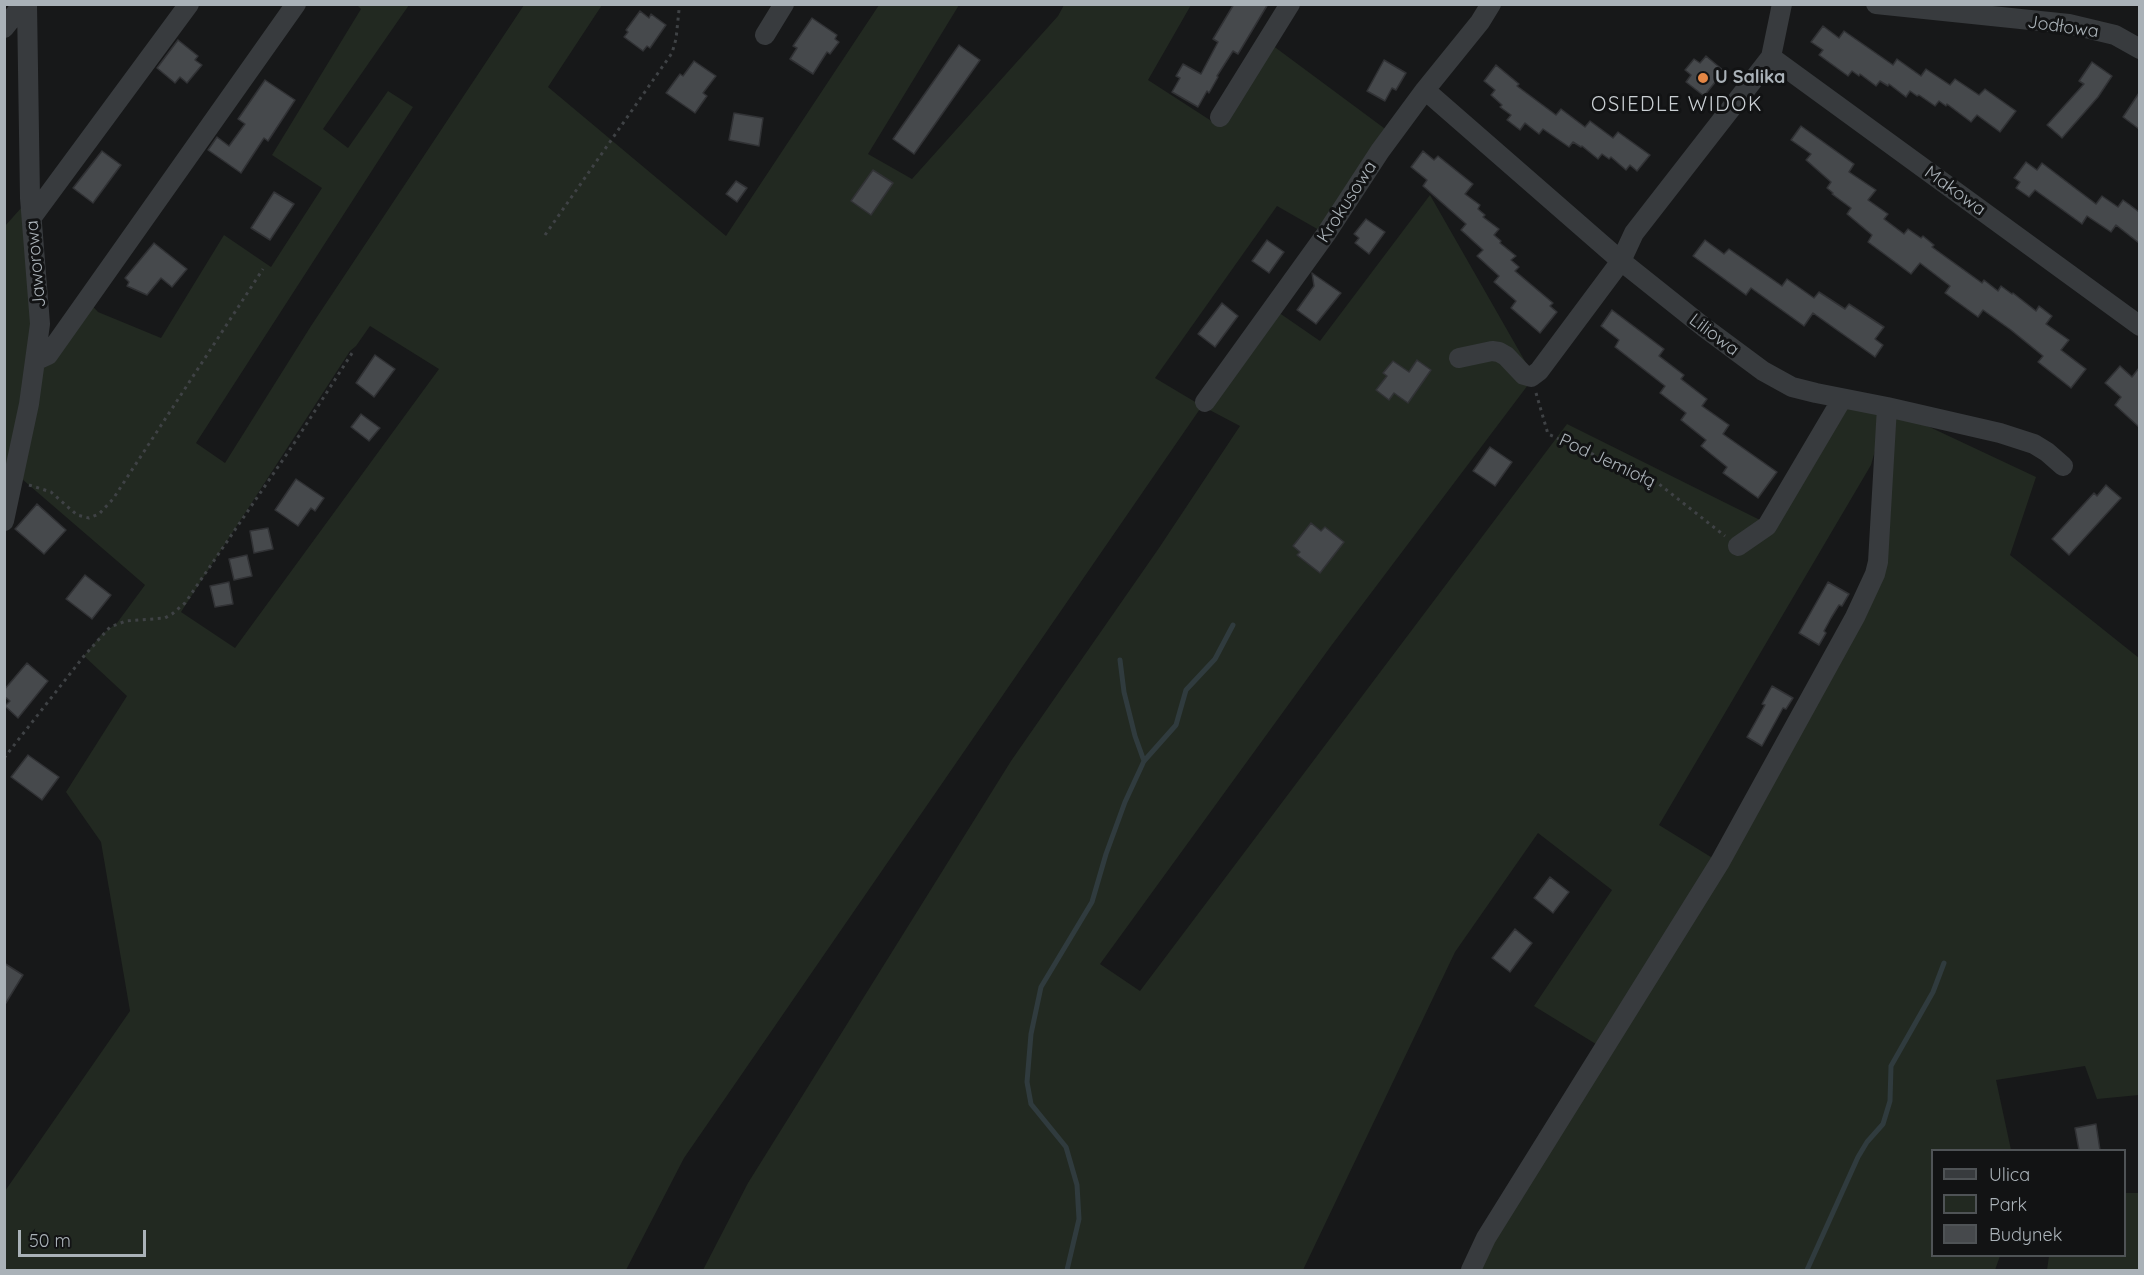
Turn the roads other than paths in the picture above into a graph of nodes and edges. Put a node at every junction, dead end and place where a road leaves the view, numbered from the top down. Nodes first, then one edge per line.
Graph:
1 (25, 4) edge
2 (189, 4) edge
3 (296, 4) edge
4 (784, 4) edge
5 (1290, 4) edge
6 (1491, 4) edge
7 (1782, 4) edge
8 (1876, 4) edge
9 (1999, 11) edge
10 (4, 28) edge
11 (765, 35) dead end
12 (2139, 49) edge
13 (1771, 57) junction
14 (1425, 90) junction
15 (1220, 117) dead end
16 (32, 217) junction
17 (1621, 261) junction
18 (2139, 326) edge
19 (1459, 358) dead end
20 (35, 361) junction
21 (1842, 399) junction
22 (1205, 402) dead end
23 (1887, 407) junction
24 (2063, 466) dead end
25 (4, 521) edge
26 (1738, 546) road end
27 (1471, 1270) edge

1 - 10 street
1 - 16 street, Jaworowa
2 - 16 street
3 - 20 street
4 - 11 street
5 - 15 street
6 - 14 street, Krokusowa
7 - 13 street
8 - 9 street, Jodłowa
9 - 12 street, Jodłowa
13 - 17 street
13 - 18 street, Makowa
14 - 17 street, Liliowa
14 - 22 street, Krokusowa
16 - 20 street, Jaworowa
17 - 19 street
17 - 21 street, Liliowa
20 - 25 street, Jaworowa
21 - 23 street, Liliowa
21 - 26 street
23 - 24 street, Liliowa
23 - 27 street

